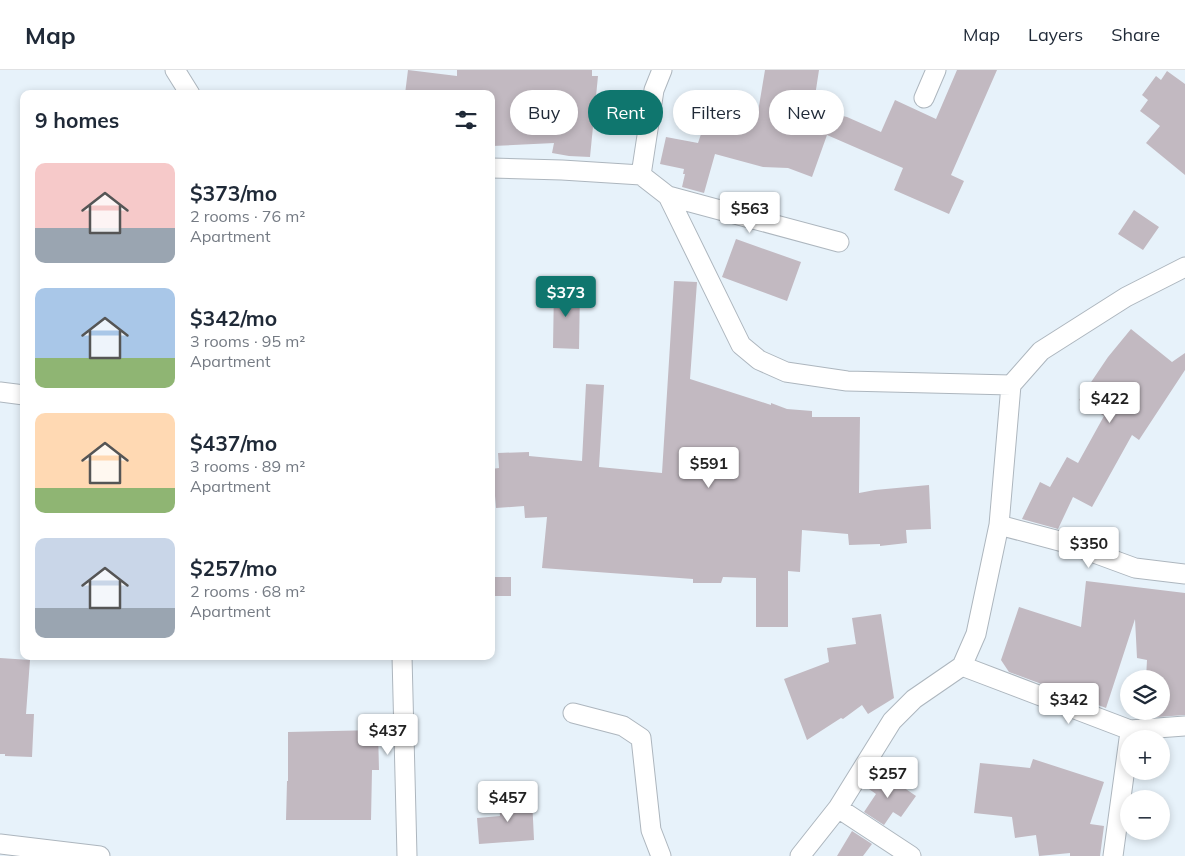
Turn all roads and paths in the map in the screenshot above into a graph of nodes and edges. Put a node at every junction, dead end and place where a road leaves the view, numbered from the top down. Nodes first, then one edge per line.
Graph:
1 (175, 70) edge
2 (662, 70) edge
3 (936, 70) edge
4 (188, 90) edge
5 (924, 98) dead end
6 (495, 168) edge
7 (641, 175) junction
8 (668, 196) junction
9 (839, 242) dead end
10 (1185, 267) edge
11 (1011, 385) junction
12 (0, 392) edge
13 (20, 394) edge
14 (999, 525) junction
15 (1185, 574) edge
16 (402, 660) edge
17 (962, 666) junction
18 (573, 713) dead end
19 (1185, 726) edge
20 (1163, 730) edge
21 (1120, 732) edge
22 (1123, 780) edge
23 (838, 808) junction
24 (0, 844) edge
25 (100, 856) edge
26 (407, 856) edge
27 (661, 856) edge
28 (800, 856) edge
29 (911, 856) edge
30 (1113, 856) edge

1 - 4 street
2 - 7 street
3 - 5 street
6 - 7 street
7 - 8 street
8 - 9 street
8 - 11 street
10 - 11 street
11 - 14 street
12 - 13 street
14 - 15 street
14 - 17 street
16 - 26 street
17 - 21 street
17 - 23 street
18 - 27 street
19 - 20 street
22 - 30 street
23 - 28 street
23 - 29 street
24 - 25 street

